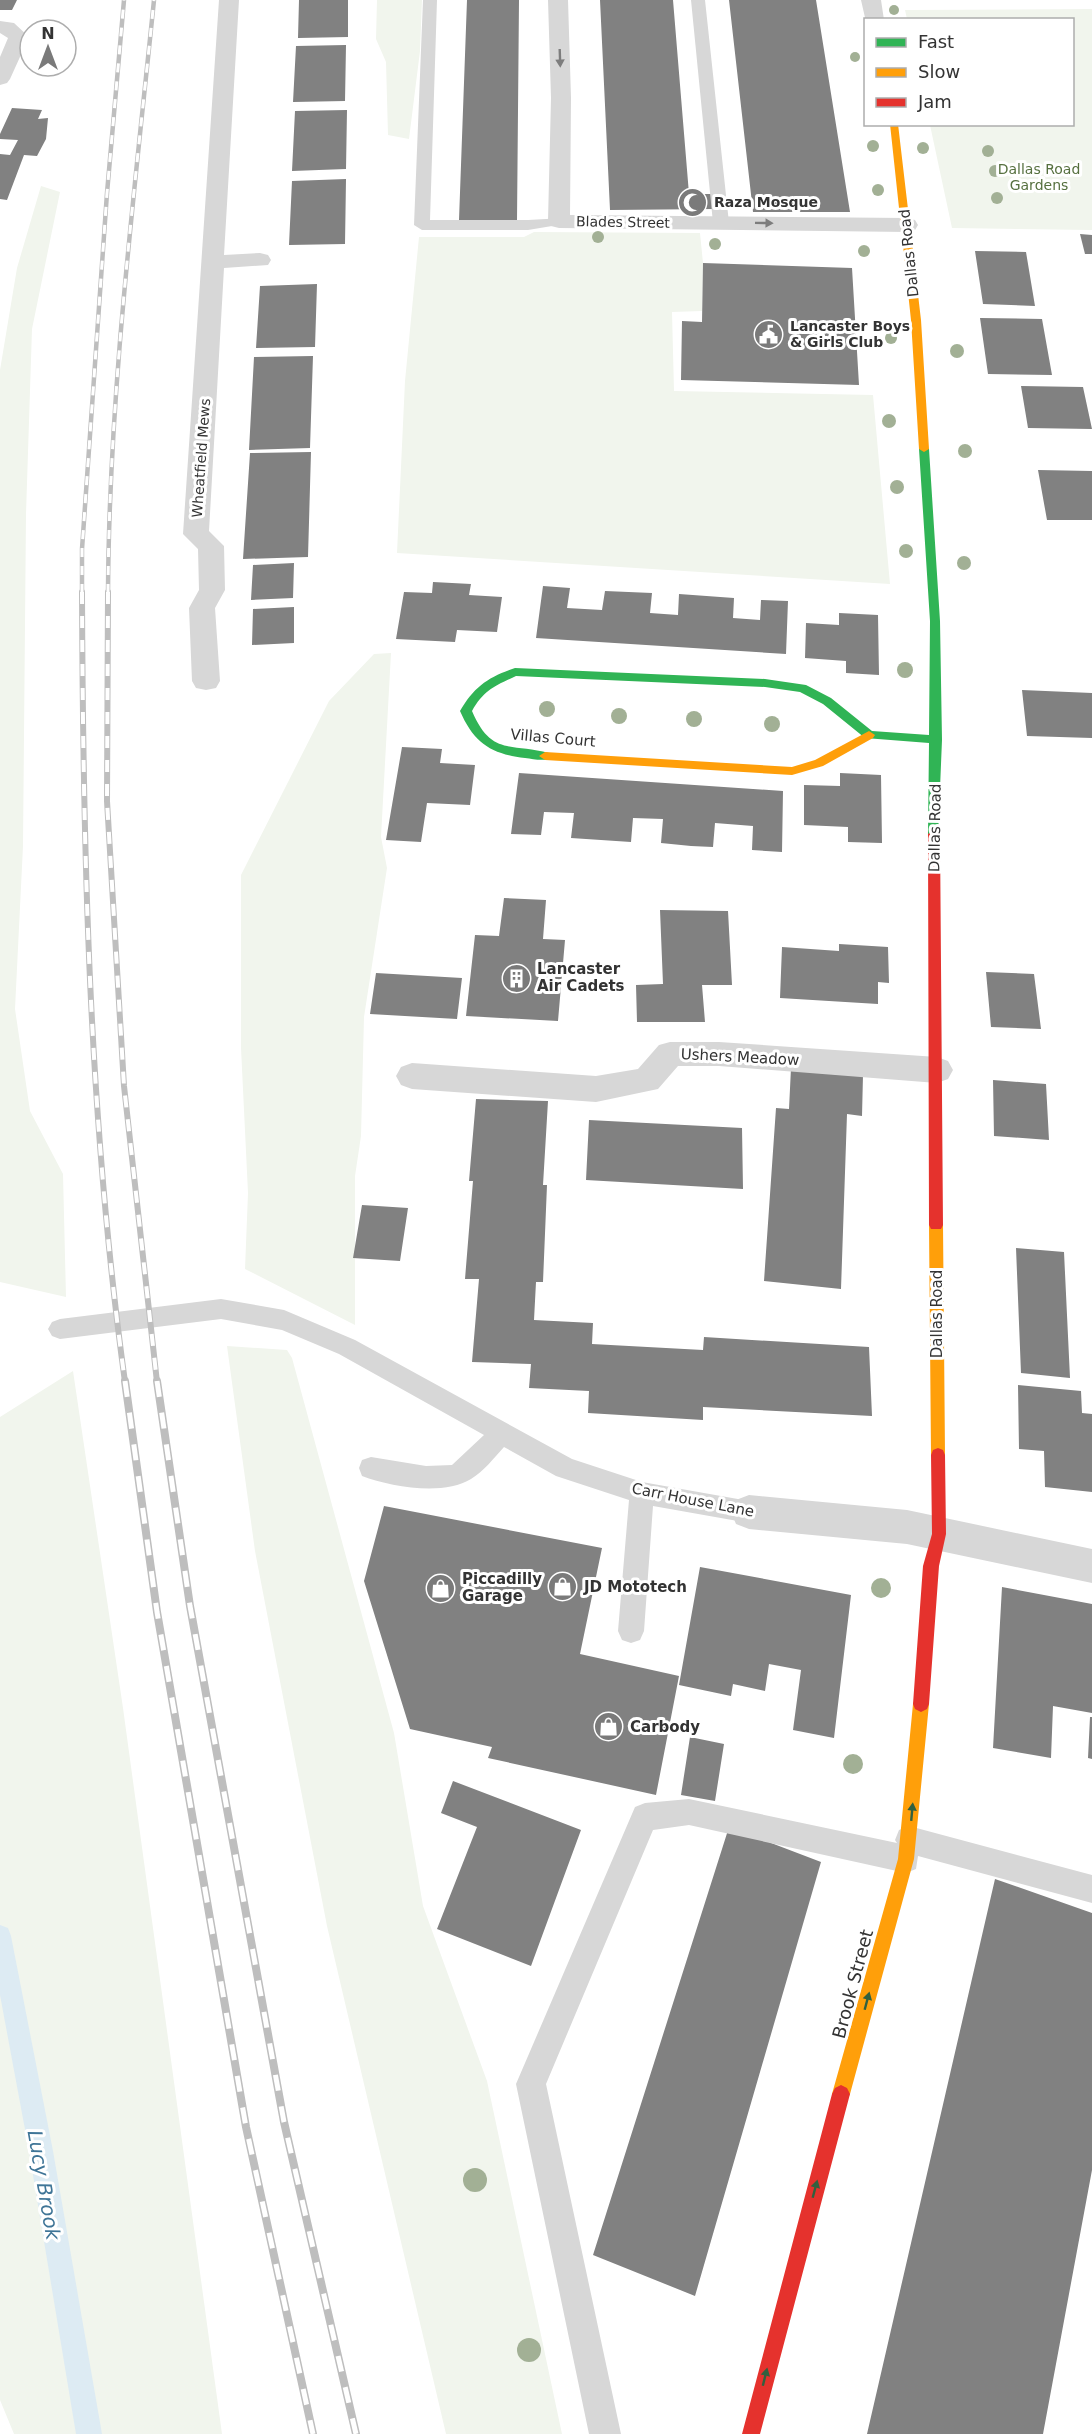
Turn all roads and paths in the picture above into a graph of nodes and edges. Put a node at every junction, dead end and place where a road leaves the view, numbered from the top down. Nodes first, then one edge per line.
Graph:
1 (229, 0) edge
2 (430, 0) edge
3 (558, 0) edge
4 (698, 0) edge
5 (871, 0) edge
6 (874, 18) edge
7 (0, 27) edge
8 (0, 79) edge
9 (894, 126) edge
10 (559, 221) junction
11 (721, 223) junction
12 (907, 225) junction
13 (260, 260) dead end
14 (214, 261) junction
15 (206, 681) dead end
16 (869, 735) junction
17 (936, 740) junction
18 (937, 1070) junction
19 (412, 1076) dead end
20 (60, 1329) dead end
21 (501, 1433) junction
22 (372, 1468) dead end
23 (642, 1493) junction
24 (749, 1512) joint
25 (939, 1534) junction
26 (1092, 1566) edge
27 (631, 1631) dead end
28 (908, 1850) junction
29 (1092, 1888) edge
30 (605, 2434) edge
31 (750, 2434) edge

1 - 14 street, Wheatfield Mews
2 - 10 lane
3 -> 10 street, Blades Street
4 - 11 lane
5 - 6 street
7 - 8 street
9 - 12 street, Dallas Road
10 - 11 street, Blades Street
11 -> 12 street, Blades Street
12 - 17 street, Dallas Road
13 - 14 street
14 - 15 street, Wheatfield Mews
16 - 16 street, Villas Court
16 - 17 street
17 - 18 street, Dallas Road
18 - 19 street, Ushers Meadow
18 - 25 street, Dallas Road
20 - 21 lane, Carr House Lane
21 - 22 lane
21 - 23 lane, Carr House Lane
23 - 24 lane, Carr House Lane
23 - 27 lane
24 - 25 street, Carr House Lane
25 - 26 street, Carr House Lane
28 -> 25 street, Brook Street
28 - 29 lane
28 - 30 lane
31 -> 28 street, Brook Street

